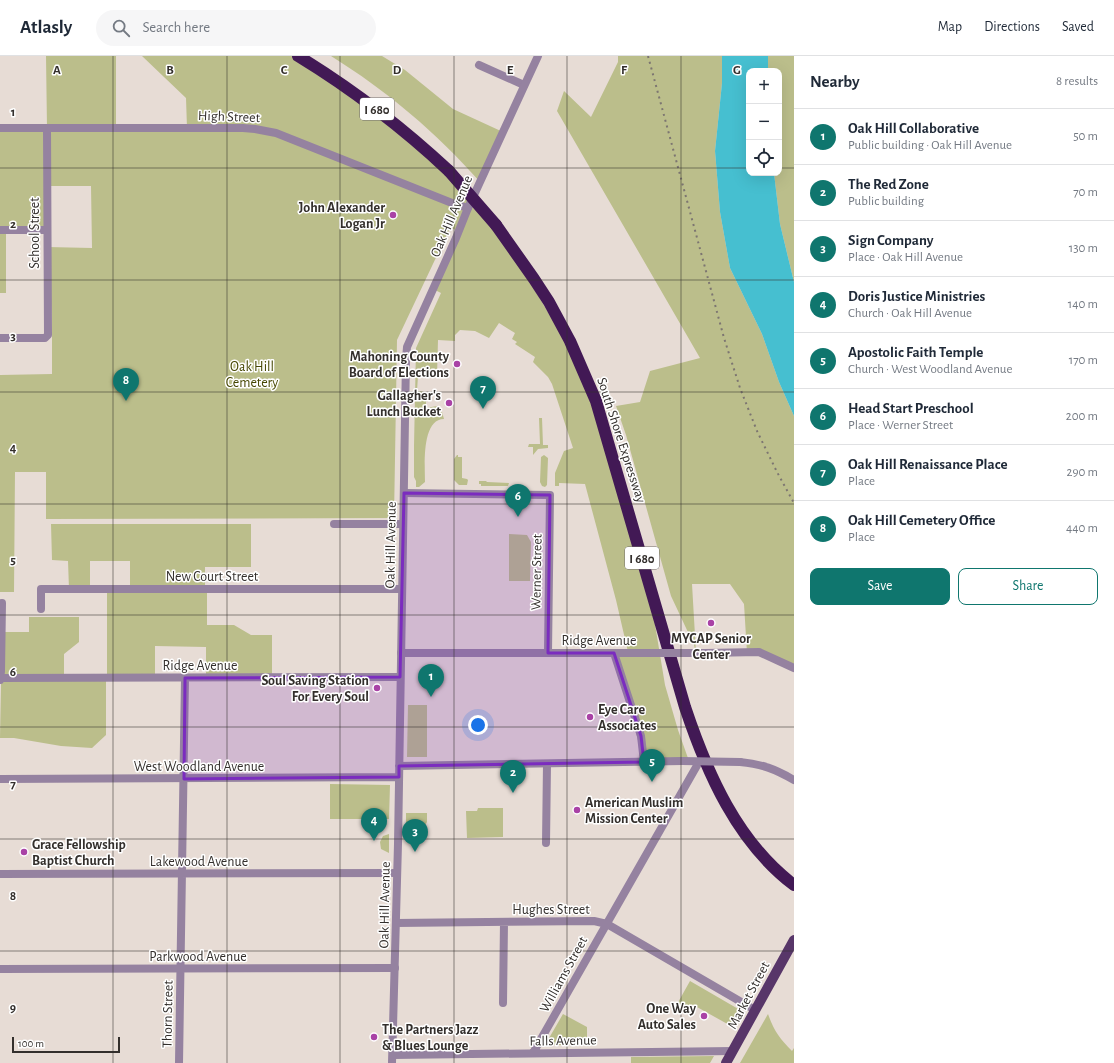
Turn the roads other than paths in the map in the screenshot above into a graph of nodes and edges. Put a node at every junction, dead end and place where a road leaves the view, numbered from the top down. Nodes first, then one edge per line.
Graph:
1 (298, 56) edge
2 (538, 56) edge
3 (479, 65) dead end
4 (524, 85) junction
5 (0, 128) edge
6 (47, 128) junction
7 (468, 208) junction
8 (0, 230) edge
9 (47, 230) junction
10 (0, 338) edge
11 (404, 493) junction
12 (334, 524) dead end
13 (403, 524) junction
14 (402, 589) junction
15 (2, 603) dead end
16 (41, 609) dead end
17 (401, 652) junction
18 (548, 652) junction
19 (614, 652) junction
20 (794, 668) edge
21 (400, 677) junction
22 (185, 678) junction
23 (0, 679) edge
24 (644, 762) junction
25 (699, 762) junction
26 (547, 764) junction
27 (399, 766) junction
28 (399, 777) junction
29 (0, 779) edge
30 (184, 779) junction
31 (794, 780) edge
32 (546, 843) dead end
33 (397, 873) junction
34 (0, 874) edge
35 (182, 874) junction
36 (794, 885) edge
37 (504, 922) junction
38 (396, 923) junction
39 (607, 924) junction
40 (794, 940) edge
41 (395, 968) junction
42 (0, 969) edge
43 (180, 969) junction
44 (503, 1003) dead end
45 (755, 1010) junction
46 (733, 1051) junction
47 (533, 1054) junction
48 (392, 1059) edge
49 (179, 1063) edge
50 (726, 1063) edge

1 - 36 highway, South Shore Expressway / I 680, bridge
2 - 4 street, Oak Hill Avenue
3 - 4 street
4 - 7 street, Oak Hill Avenue
5 - 6 street, High Street
6 - 7 street, High Street
6 - 9 street, School Street
7 - 11 street, Oak Hill Avenue
8 - 9 street
9 - 10 street, School Street
11 - 13 street, Oak Hill Avenue
11 - 18 street, Werner Street
12 - 13 street
13 - 14 street, Oak Hill Avenue
14 - 16 street, New Court Street
14 - 17 street, Oak Hill Avenue
15 - 23 street
17 - 18 street, Ridge Avenue
17 - 21 street, Oak Hill Avenue
18 - 19 street, Ridge Avenue
19 - 20 street, Ridge Avenue, bridge
19 - 24 street
21 - 22 street, Ridge Avenue
21 - 27 street, Oak Hill Avenue
22 - 23 street, Ridge Avenue
22 - 30 street, Thorn Street
24 - 25 street, bridge
24 - 26 street
25 - 31 street, bridge
25 - 39 street, Williams Street
26 - 27 street
26 - 32 street
27 - 28 street, Oak Hill Avenue
28 - 30 street, West Woodland Avenue
28 - 33 street, Oak Hill Avenue
29 - 30 street, West Woodland Avenue
30 - 35 street, Thorn Street
33 - 35 street, Lakewood Avenue
33 - 38 street, Oak Hill Avenue
34 - 35 street, Lakewood Avenue
35 - 43 street, Thorn Street
37 - 38 street, Hughes Street
37 - 39 street, Hughes Street
37 - 44 street
38 - 41 street, Oak Hill Avenue
39 - 45 street, Hughes Street
39 - 47 street, Williams Street
40 - 45 main road, Market Street
41 - 43 street, Parkwood Avenue
41 - 48 street, Oak Hill Avenue
42 - 43 street, Parkwood Avenue
43 - 49 street, Thorn Street
45 - 46 main road, Market Street
46 - 47 street, Falls Avenue
46 - 50 main road, Market Street
47 - 48 street, Falls Avenue

